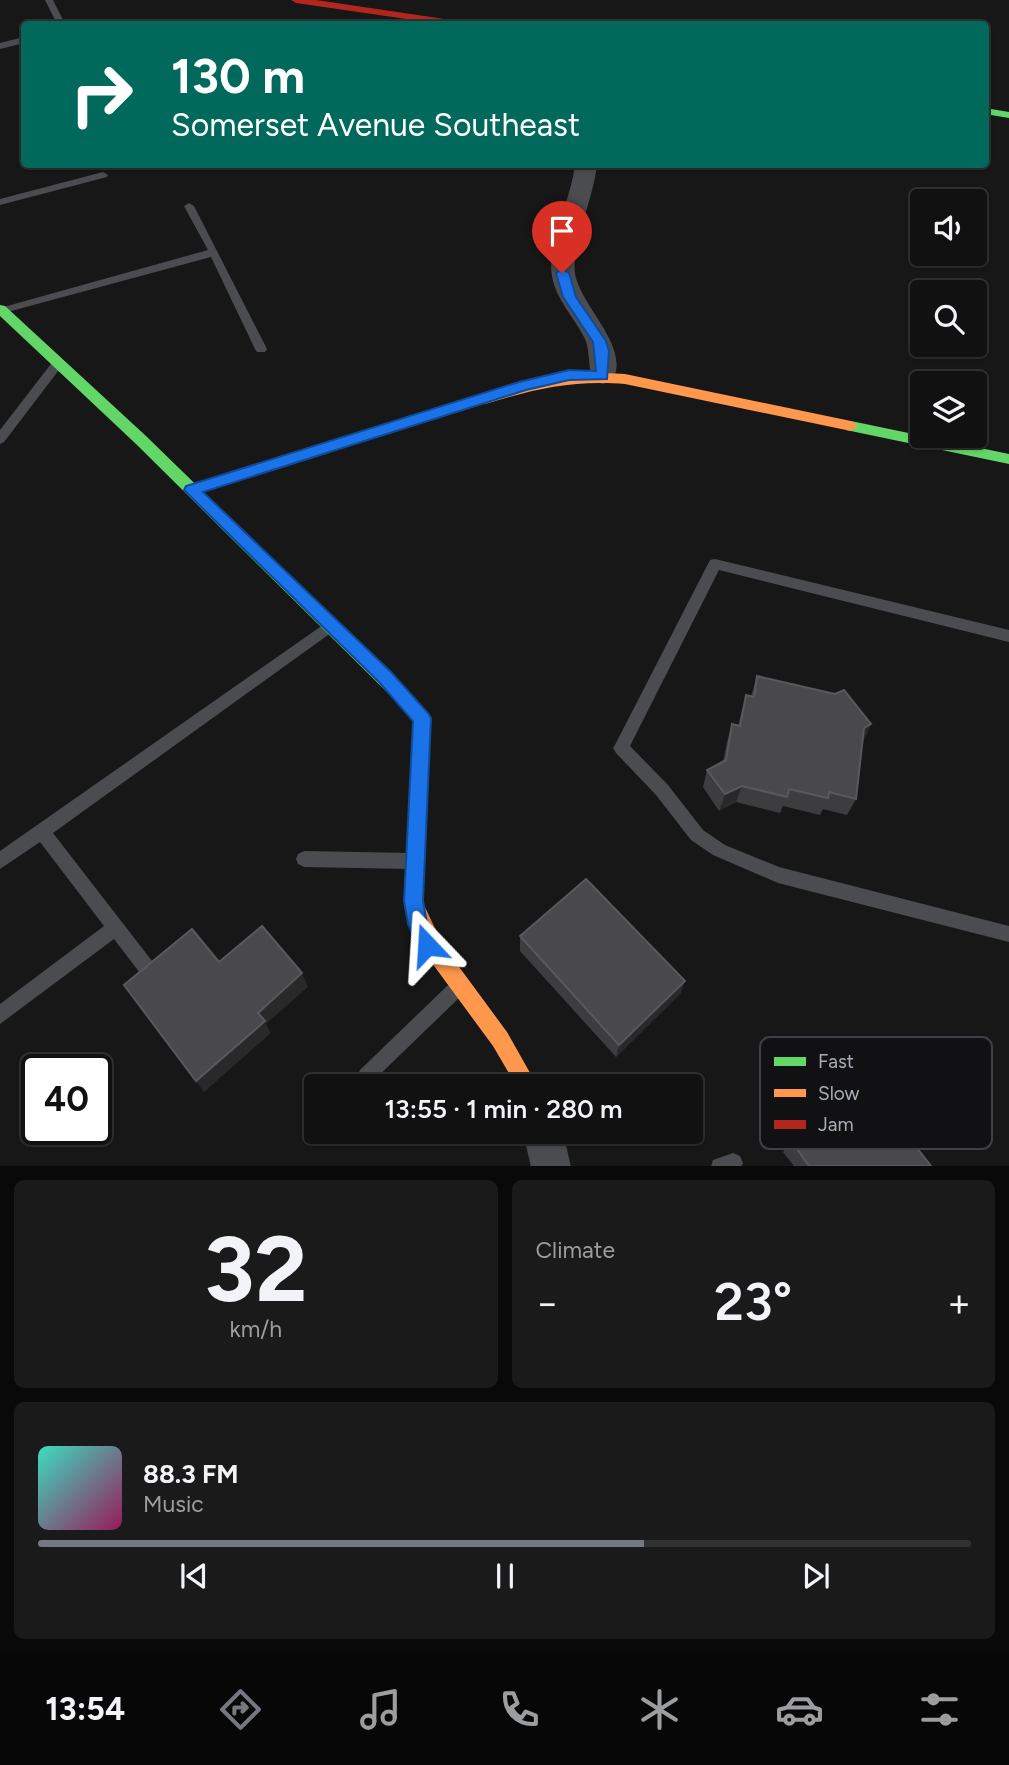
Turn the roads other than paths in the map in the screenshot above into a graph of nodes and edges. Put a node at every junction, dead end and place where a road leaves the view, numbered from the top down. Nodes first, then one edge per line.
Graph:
1 (49, 0) edge
2 (296, 0) edge
3 (60, 21) edge
4 (438, 21) edge
5 (21, 41) edge
6 (0, 46) edge
7 (989, 112) edge
8 (1009, 115) edge
9 (586, 168) edge
10 (103, 175) dead end
11 (0, 202) edge
12 (189, 206) dead end
13 (214, 252) junction
14 (1, 310) edge
15 (261, 349) dead end
16 (58, 363) junction
17 (603, 375) junction
18 (0, 439) edge
19 (1009, 459) edge
20 (191, 490) junction
21 (331, 625) junction
22 (1009, 636) edge
23 (43, 832) junction
24 (2, 856) edge
25 (304, 859) dead end
26 (415, 861) junction
27 (116, 927) junction
28 (1009, 934) edge
29 (146, 967) edge
30 (459, 986) junction
31 (0, 1015) edge
32 (368, 1074) edge
33 (522, 1074) edge
34 (546, 1144) edge
35 (551, 1166) edge

1 - 3 lane
2 - 4 street
5 - 6 lane
7 - 8 street
9 - 17 street
10 - 11 lane
12 - 13 lane
13 - 14 lane
13 - 15 lane
14 - 16 street
16 - 18 lane
16 - 20 street
17 - 19 street
17 - 20 street
20 - 21 street
21 - 23 lane
21 - 26 street
22 - 28 lane
23 - 24 lane
23 - 27 lane
25 - 26 lane
26 - 30 street
27 - 29 lane
27 - 31 lane
30 - 32 lane
30 - 33 street
34 - 35 street

